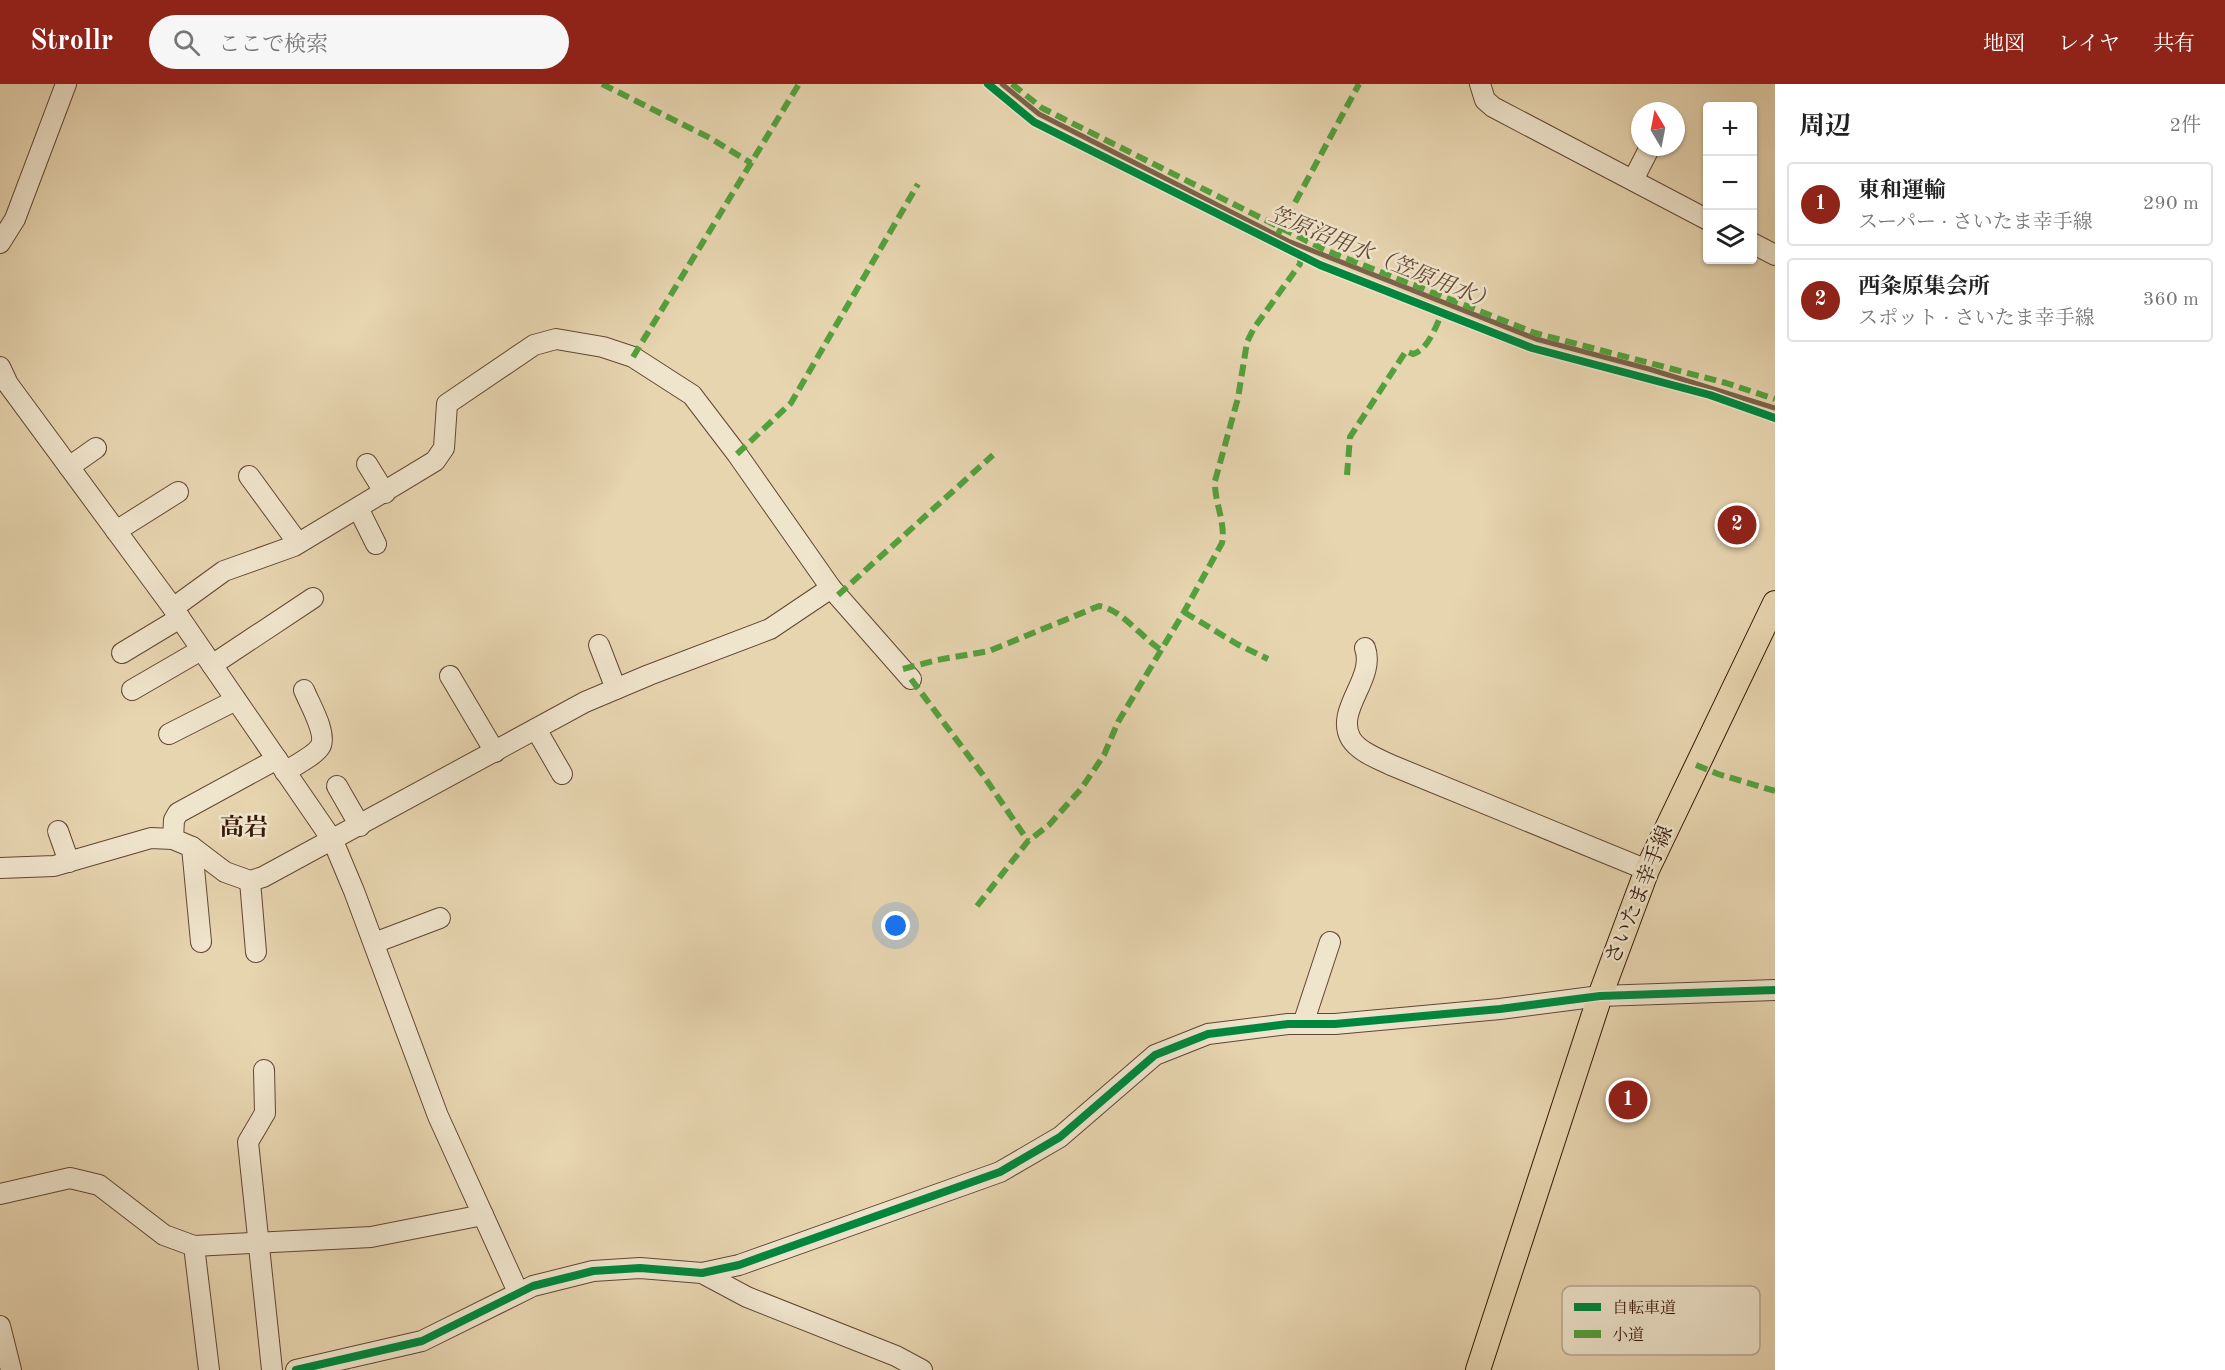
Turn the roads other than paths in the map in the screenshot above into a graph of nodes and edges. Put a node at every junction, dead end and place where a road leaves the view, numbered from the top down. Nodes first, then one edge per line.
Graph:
1 (66, 84) edge
2 (1480, 84) edge
3 (1645, 156) edge
4 (1633, 180) junction
5 (1703, 218) edge
6 (0, 243) edge
7 (1757, 246) edge
8 (1775, 255) edge
9 (3, 380) edge
10 (96, 448) dead end
11 (367, 464) dead end
12 (69, 467) junction
13 (249, 476) dead end
14 (178, 492) dead end
15 (385, 492) junction
16 (358, 508) junction
17 (116, 531) junction
18 (298, 543) junction
19 (376, 544) dead end
20 (831, 588) junction
21 (312, 598) dead end
22 (1775, 603) edge
23 (176, 613) junction
24 (599, 645) dead end
25 (1365, 648) dead end
26 (122, 653) dead end
27 (206, 657) junction
28 (450, 676) dead end
29 (911, 679) dead end
30 (616, 689) junction
31 (132, 690) dead end
32 (304, 690) dead end
33 (236, 700) junction
34 (537, 729) junction
35 (169, 734) dead end
36 (495, 752) junction
37 (281, 765) junction
38 (562, 774) dead end
39 (337, 786) dead end
40 (360, 826) junction
41 (58, 831) dead end
42 (173, 839) junction
43 (333, 841) junction
44 (192, 848) junction
45 (69, 862) junction
46 (0, 868) edge
47 (1647, 870) junction
48 (250, 880) junction
49 (440, 918) dead end
50 (201, 942) dead end
51 (374, 942) junction
52 (1330, 942) dead end
53 (256, 952) dead end
54 (1775, 990) edge
55 (1600, 996) junction
56 (1303, 1024) junction
57 (264, 1070) dead end
58 (0, 1194) edge
59 (483, 1215) junction
60 (258, 1243) junction
61 (194, 1246) junction
62 (702, 1273) junction
63 (518, 1292) junction
64 (0, 1326) edge
65 (11, 1370) edge
66 (209, 1370) edge
67 (272, 1370) edge
68 (296, 1370) edge
69 (922, 1370) edge
70 (1478, 1370) edge

1 - 6 street
2 - 4 street
3 - 4 street
4 - 5 street
7 - 8 street
9 - 12 street
10 - 12 street
11 - 15 street
12 - 17 street
13 - 18 street
14 - 17 street
15 - 16 street
15 - 20 street
16 - 18 street
16 - 19 street
17 - 23 street
18 - 23 street
20 - 29 street
20 - 30 street
21 - 27 street
22 - 47 main road, さいたま幸手線
23 - 26 street
23 - 27 street
24 - 30 street
25 - 47 street
27 - 31 street
27 - 33 street
28 - 36 street
30 - 34 street
32 - 37 street
33 - 35 street
33 - 37 street
34 - 36 street
34 - 38 street
36 - 40 street
37 - 42 street
37 - 43 street
39 - 40 street
40 - 43 street
41 - 45 street
42 - 44 street
42 - 45 street
43 - 48 street
43 - 51 street
44 - 48 street
44 - 50 street
45 - 46 street
47 - 55 main road, さいたま幸手線
48 - 53 street
49 - 51 street
51 - 59 street
52 - 56 street
54 - 55 street
55 - 56 street
55 - 70 main road, さいたま幸手線
56 - 62 street
57 - 60 street
58 - 61 street
59 - 60 street
59 - 63 street
60 - 61 street
60 - 67 street
61 - 66 street
62 - 63 street
62 - 69 street
63 - 68 street
64 - 65 street

